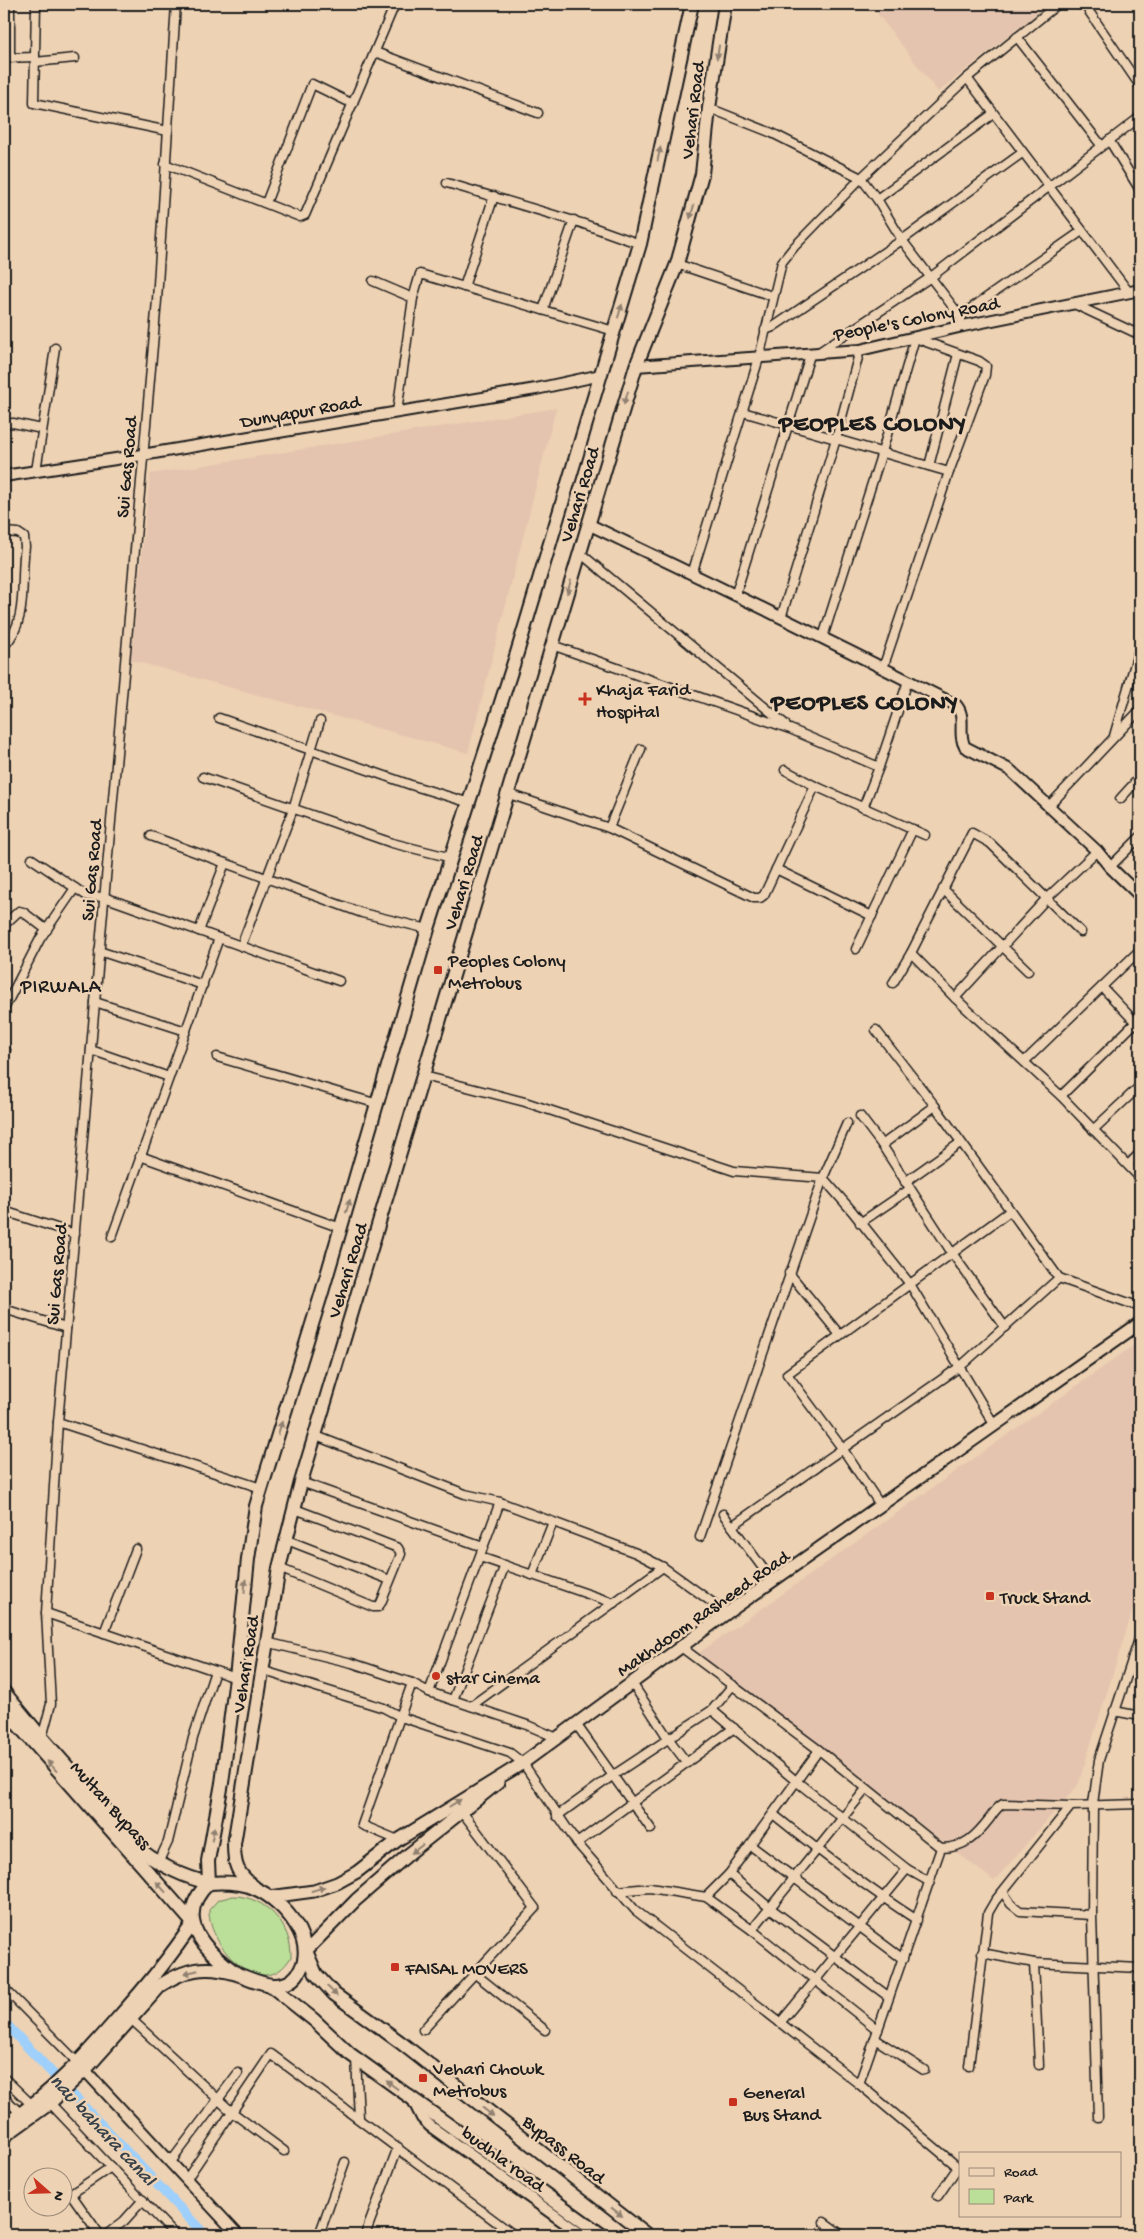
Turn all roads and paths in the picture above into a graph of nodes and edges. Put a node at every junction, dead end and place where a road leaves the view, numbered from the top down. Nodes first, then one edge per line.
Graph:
1 (10, 4) edge
2 (36, 4) edge
3 (176, 4) edge
4 (395, 4) edge
5 (692, 4) edge
6 (725, 4) edge
7 (1058, 4) edge
8 (1084, 4) edge
9 (1017, 37) junction
10 (376, 52) junction
11 (7, 58) edge
12 (75, 58) dead end
13 (35, 60) junction
14 (967, 78) junction
15 (1140, 86) edge
16 (353, 104) junction
17 (709, 108) junction
18 (538, 114) dead end
19 (993, 114) junction
20 (1140, 117) edge
21 (168, 131) junction
22 (1109, 140) junction
23 (1101, 145) junction
24 (1022, 153) junction
25 (165, 164) junction
26 (861, 178) junction
27 (447, 183) dead end
28 (1049, 187) junction
29 (1140, 190) edge
30 (494, 196) junction
31 (877, 199) junction
32 (266, 204) junction
33 (574, 220) junction
34 (1082, 231) junction
35 (902, 240) junction
36 (640, 244) junction
37 (677, 264) junction
38 (931, 277) junction
39 (372, 281) dead end
40 (464, 286) junction
41 (1140, 290) edge
42 (1128, 291) junction
43 (772, 296) junction
44 (413, 298) junction
45 (1072, 303) junction
46 (543, 310) junction
47 (962, 321) junction
48 (1140, 325) edge
49 (765, 330) junction
50 (614, 331) junction
51 (1138, 334) edge
52 (915, 338) junction
53 (54, 348) dead end
54 (860, 350) junction
55 (813, 354) junction
56 (958, 354) junction
57 (759, 358) junction
58 (636, 366) junction
59 (601, 375) junction
60 (397, 412) junction
61 (743, 412) junction
62 (4, 424) edge
63 (790, 425) junction
64 (42, 429) junction
65 (836, 439) junction
66 (882, 452) junction
67 (142, 455) junction
68 (929, 466) junction
69 (36, 471) junction
70 (949, 472) junction
71 (4, 476) edge
72 (588, 524) junction
73 (4, 532) edge
74 (580, 552) junction
75 (692, 574) junction
76 (735, 596) junction
77 (781, 618) junction
78 (823, 637) junction
79 (552, 644) junction
80 (4, 646) edge
81 (1140, 646) edge
82 (883, 668) junction
83 (908, 680) junction
84 (1140, 710) edge
85 (219, 718) dead end
86 (320, 721) dead end
87 (790, 729) junction
88 (1114, 736) junction
89 (641, 749) dead end
90 (312, 750) junction
91 (879, 767) junction
92 (785, 770) dead end
93 (203, 777) dead end
94 (1140, 777) edge
95 (815, 786) junction
96 (509, 794) junction
97 (1120, 799) dead end
98 (470, 803) junction
99 (1048, 807) junction
100 (293, 808) junction
101 (863, 808) junction
102 (609, 828) junction
103 (913, 829) junction
104 (925, 835) dead end
105 (152, 836) dead end
106 (1140, 837) edge
107 (1097, 851) junction
108 (452, 858) junction
109 (32, 859) dead end
110 (225, 863) junction
111 (1110, 867) junction
112 (776, 869) junction
113 (267, 879) junction
114 (75, 888) junction
115 (943, 889) junction
116 (1140, 896) edge
117 (104, 897) junction
118 (1047, 898) junction
119 (872, 916) junction
120 (4, 926) edge
121 (428, 929) junction
122 (47, 930) junction
123 (199, 931) junction
124 (1081, 932) dead end
125 (219, 938) junction
126 (241, 946) junction
127 (1003, 947) junction
128 (856, 949) dead end
129 (1140, 950) edge
130 (99, 951) junction
131 (911, 953) junction
132 (1028, 971) dead end
133 (339, 981) dead end
134 (893, 983) dead end
135 (202, 985) junction
136 (1102, 987) junction
137 (955, 998) junction
138 (95, 1002) junction
139 (4, 1009) edge
140 (1139, 1023) edge
141 (876, 1030) dead end
142 (186, 1031) junction
143 (91, 1050) junction
144 (217, 1057) dead end
145 (1025, 1061) junction
146 (424, 1076) junction
147 (169, 1077) junction
148 (1140, 1086) edge
149 (1061, 1096) junction
150 (378, 1104) junction
151 (935, 1106) junction
152 (860, 1116) dead end
153 (847, 1123) dead end
154 (1093, 1130) junction
155 (960, 1142) junction
156 (882, 1145) junction
157 (1140, 1154) edge
158 (140, 1156) junction
159 (1128, 1165) junction
160 (823, 1178) junction
161 (1140, 1178) edge
162 (908, 1186) junction
163 (4, 1211) edge
164 (1010, 1211) junction
165 (860, 1223) junction
166 (341, 1228) junction
167 (74, 1234) junction
168 (112, 1237) dead end
169 (952, 1253) junction
170 (789, 1273) junction
171 (1059, 1278) junction
172 (910, 1284) junction
173 (1140, 1307) edge
174 (4, 1309) edge
175 (1140, 1323) edge
176 (1005, 1327) junction
177 (66, 1328) junction
178 (840, 1335) junction
179 (961, 1366) junction
180 (58, 1422) junction
181 (995, 1426) junction
182 (316, 1436) junction
183 (842, 1448) junction
184 (301, 1482) junction
185 (262, 1488) junction
186 (500, 1502) junction
187 (881, 1506) junction
188 (295, 1509) junction
189 (723, 1514) dead end
190 (553, 1522) junction
191 (732, 1526) junction
192 (700, 1537) dead end
193 (287, 1540) junction
194 (483, 1548) junction
195 (136, 1549) dead end
196 (480, 1557) junction
197 (505, 1565) junction
198 (663, 1567) junction
199 (279, 1568) junction
200 (532, 1575) junction
201 (390, 1580) junction
202 (773, 1582) junction
203 (614, 1603) junction
204 (46, 1613) junction
205 (727, 1613) junction
206 (104, 1633) junction
207 (1139, 1640) edge
208 (266, 1642) junction
209 (681, 1646) junction
210 (262, 1670) junction
211 (214, 1671) junction
212 (236, 1678) junction
213 (632, 1682) junction
214 (412, 1683) junction
215 (733, 1685) junction
216 (4, 1692) edge
217 (428, 1692) junction
218 (453, 1700) junction
219 (471, 1706) junction
220 (4, 1709) edge
221 (712, 1710) junction
222 (1114, 1711) junction
223 (401, 1716) junction
224 (1140, 1716) edge
225 (576, 1724) junction
226 (734, 1728) junction
227 (42, 1738) junction
228 (557, 1738) junction
229 (668, 1738) junction
230 (819, 1750) junction
231 (522, 1763) junction
232 (688, 1763) junction
233 (612, 1776) junction
234 (796, 1781) junction
235 (866, 1789) junction
236 (633, 1802) junction
237 (1092, 1804) junction
238 (1140, 1804) edge
239 (1071, 1806) junction
240 (463, 1813) junction
241 (774, 1814) junction
242 (557, 1816) junction
243 (842, 1818) junction
244 (651, 1829) dead end
245 (398, 1840) junction
246 (577, 1843) junction
247 (750, 1845) junction
248 (941, 1848) junction
249 (817, 1850) junction
250 (158, 1863) junction
251 (907, 1869) junction
252 (729, 1874) junction
253 (794, 1878) junction
254 (930, 1882) junction
255 (209, 1883) junction
256 (254, 1887) junction
257 (618, 1891) junction
258 (1002, 1892) junction
259 (270, 1897) junction
260 (706, 1897) junction
261 (883, 1898) junction
262 (770, 1908) junction
263 (1092, 1915) junction
264 (917, 1920) junction
265 (193, 1923) junction
266 (859, 1927) junction
267 (752, 1930) junction
268 (306, 1951) junction
269 (982, 1953) junction
270 (835, 1956) junction
271 (903, 1959) junction
272 (1034, 1963) junction
273 (1093, 1966) junction
274 (1140, 1968) edge
275 (474, 1973) junction
276 (239, 1974) junction
277 (816, 1979) junction
278 (270, 1986) junction
279 (4, 1988) edge
280 (890, 1997) junction
281 (131, 2019) junction
282 (780, 2023) junction
283 (423, 2030) dead end
284 (545, 2030) dead end
285 (878, 2030) junction
286 (875, 2038) junction
287 (356, 2058) junction
288 (1039, 2065) dead end
289 (968, 2066) dead end
290 (79, 2070) junction
291 (924, 2070) dead end
292 (238, 2073) dead end
293 (4, 2078) edge
294 (859, 2084) junction
295 (4, 2097) edge
296 (49, 2099) junction
297 (217, 2099) junction
298 (414, 2102) junction
299 (35, 2108) junction
300 (232, 2112) junction
301 (24, 2117) junction
302 (1098, 2117) dead end
303 (359, 2118) junction
304 (4, 2125) edge
305 (4, 2136) edge
306 (398, 2147) junction
307 (284, 2151) dead end
308 (345, 2162) dead end
309 (170, 2163) junction
310 (111, 2167) junction
311 (186, 2180) junction
312 (938, 2196) dead end
313 (142, 2200) junction
314 (824, 2222) dead end
315 (511, 2234) edge
316 (100, 2235) edge
317 (106, 2235) edge
318 (175, 2235) edge
319 (238, 2235) edge
320 (320, 2235) edge
321 (365, 2235) edge
322 (582, 2235) edge
323 (602, 2235) edge
324 (647, 2235) edge
325 (842, 2235) edge

1 - 11 street
2 - 13 street
3 - 21 street, Sui Gas Road
4 - 10 street
36 -> 5 main road, Vehari Road
6 -> 17 main road, Vehari Road
7 - 9 street
8 - 15 street
9 - 14 street
9 - 23 street
10 - 16 street
10 - 18 street
11 - 13 street
12 - 13 street
13 - 21 street
14 - 19 street
14 - 26 street
16 - 32 street
16 - 32 street
17 - 26 street
17 -> 37 main road, Vehari Road
19 - 24 street
19 - 31 street
20 - 22 street
21 - 25 street, Sui Gas Road
22 - 23 street
22 - 29 street
23 - 28 street
24 - 28 street
24 - 35 street
25 - 32 street
25 - 67 street, Sui Gas Road
26 - 31 street
26 - 43 street
27 - 30 street
28 - 34 street
28 - 38 street
30 - 33 street
30 - 40 street
31 - 35 street
33 - 36 street
33 - 46 street
34 - 42 street
34 - 47 street
35 - 38 street
35 - 49 street
50 -> 36 main road, Vehari Road
37 - 43 street
37 - 58 main road, Vehari Road
38 - 47 street
38 - 55 street
39 - 44 street
40 - 44 street
40 - 46 street
41 - 42 street, People's Colony Road
42 - 45 street, People's Colony Road
43 - 49 street
44 - 60 street
45 - 47 street, People's Colony Road
45 - 51 street
46 - 50 street
47 - 52 street, People's Colony Road
48 - 51 street
49 - 57 street
50 - 59 main road, Vehari Road
52 - 54 street, People's Colony Road
52 - 56 street
52 - 66 street
53 - 64 street
54 - 55 street, People's Colony Road
54 - 65 street
55 - 57 street, People's Colony Road
55 - 63 street
56 - 68 street
56 - 70 street
57 - 58 street, People's Colony Road
57 - 61 street
58 -> 72 main road, Vehari Road
59 - 60 street, Dunyapur Road
59 - 98 main road, Vehari Road
60 - 67 street, Dunyapur Road
61 - 63 street
61 - 75 street
62 - 64 street
63 - 65 street
63 - 76 street
64 - 69 street
65 - 66 street
65 - 77 street
66 - 68 street
66 - 78 street
67 - 69 street, Dunyapur Road
67 - 117 street, Sui Gas Road
68 - 70 street
69 - 71 street, Dunyapur Road
70 - 82 street
72 - 74 main road, Vehari Road
72 - 75 street
73 - 80 street
74 -> 79 main road, Vehari Road
74 - 87 street
75 - 76 street
76 - 77 street
77 - 78 street
78 - 82 street
79 - 87 street
79 - 96 main road, Vehari Road
81 - 88 street
82 - 83 street
83 - 91 street
83 - 99 street
84 - 88 street
85 - 90 street
86 - 90 street
87 - 91 street
88 - 99 street
89 - 102 street
90 - 98 street
90 - 100 street
91 - 101 street
92 - 95 street
93 - 100 street
94 - 97 street
95 - 101 street
95 - 112 street
96 - 102 street
96 - 146 main road, Vehari Road
98 - 108 main road, Vehari Road
99 - 107 street
100 - 108 street
100 - 113 street
101 - 103 street
102 - 112 street
103 - 104 street
103 - 119 street
105 - 110 street
106 - 111 street
107 - 111 street
107 - 118 street
108 - 121 main road, Vehari Road
109 - 114 street
110 - 113 street
110 - 123 street
111 - 116 street
112 - 119 street
113 - 121 street
113 - 126 street
114 - 117 street
114 - 122 street
115 - 118 street
115 - 127 street
115 - 131 street
117 - 123 street
117 - 130 street, Sui Gas Road
118 - 124 street
118 - 127 street
119 - 128 street
120 - 122 street
121 - 150 main road, Vehari Road
122 - 139 street
123 - 125 street
125 - 126 street
125 - 135 street
126 - 133 street
127 - 132 street
127 - 137 street
129 - 136 street
130 - 135 street
130 - 138 street, Sui Gas Road
131 - 134 street
131 - 137 street
135 - 142 street
136 - 140 street
136 - 145 street
137 - 145 street
138 - 142 street
138 - 143 street, Sui Gas Road
140 - 149 street
141 - 151 street
142 - 147 street
143 - 147 street
143 - 167 street, Sui Gas Road
144 - 150 street
145 - 149 street
146 - 160 street
146 - 182 main road, Vehari Road
147 - 158 street
148 - 154 street
149 - 154 street
166 -> 150 main road, Vehari Road
151 - 155 street
151 - 156 street
152 - 156 street
153 - 160 street
154 - 159 street
155 - 162 street
155 - 164 street
156 - 162 street
157 - 159 street
158 - 166 street
158 - 168 street
159 - 161 street
160 - 165 street
160 - 170 street
162 - 165 street
162 - 169 street
163 - 167 street
164 - 169 street
164 - 171 street
165 - 172 street
185 -> 166 main road, Vehari Road
167 - 177 street, Sui Gas Road
169 - 172 street
169 - 176 street
170 - 178 street
170 - 192 street
171 - 173 street
171 - 176 street
172 - 178 street
172 - 179 street
174 - 177 street
175 - 181 main road, Makhdoom Rasheed Road
176 - 179 street
177 - 180 street, Sui Gas Road
178 - 183 street
179 - 181 street
179 - 183 street
180 - 185 street
180 - 204 street, Sui Gas Road
181 - 187 main road, Makhdoom Rasheed Road
182 - 184 main road, Vehari Road
182 - 186 street
183 - 187 street
183 - 191 street
184 - 188 main road, Vehari Road
184 - 194 street
212 -> 185 main road, Vehari Road
186 - 190 street
186 - 194 street
187 - 202 main road, Makhdoom Rasheed Road
188 - 193 main road, Vehari Road
188 - 201 street
189 - 191 street
190 - 198 street
190 - 200 street
191 - 202 street
193 - 199 main road, Vehari Road
193 - 201 street
194 - 196 street
195 - 206 street
196 - 197 street
196 - 217 street
197 - 200 street
197 - 218 street
198 - 203 street
198 - 205 street
199 - 201 street
199 - 208 main road, Vehari Road
200 - 203 street
202 - 205 main road, Makhdoom Rasheed Road
203 - 219 street
204 - 206 street
204 - 227 street, Sui Gas Road
205 - 209 main road, Makhdoom Rasheed Road
206 - 211 street
207 - 222 street
208 - 210 main road, Vehari Road
208 - 214 street
209 - 213 main road, Makhdoom Rasheed Road
209 - 215 street
210 - 223 street
210 - 256 main road, Vehari Road
211 - 212 street
211 - 250 street
255 -> 212 main road, Vehari Road
213 - 225 main road, Makhdoom Rasheed Road
213 - 229 street
214 - 217 street
214 - 223 street
215 - 221 street
215 - 230 street
216 - 227 main road
217 - 218 street
218 - 219 street
219 - 228 street
265 -> 220 main road, Multan Bypass
221 - 226 street
221 - 229 street
222 - 224 street
222 - 237 street
223 - 231 street
223 - 245 street
225 - 228 main road, Makhdoom Rasheed Road
225 - 233 street
226 - 232 street
226 - 234 street
227 - 250 main road
228 - 231 main road, Makhdoom Rasheed Road
229 - 232 street
229 - 233 street
230 - 234 street
230 - 235 street
231 - 240 main road
231 - 242 street
245 -> 231 main road, Makhdoom Rasheed Road
232 - 236 street
233 - 236 street
233 - 242 street
234 - 241 street
234 - 243 street
235 - 243 street
235 - 248 street
236 - 244 street
236 - 246 street
237 - 238 street
237 - 239 street
237 - 263 street
239 - 248 street
239 - 258 street
240 -> 268 main road
240 - 275 street
241 - 247 street
241 - 249 street
242 - 246 street
243 - 249 street
243 - 251 street
259 -> 245 main road, Makhdoom Rasheed Road
246 - 257 street
247 - 252 street
247 - 253 street
248 - 254 street
249 - 253 street
249 - 261 street
250 - 255 main road
251 - 254 street
251 - 261 street
252 - 260 street
252 - 262 street
253 - 262 street
253 - 266 street
254 - 264 street
255 - 256 main road
255 - 265 main road
256 - 259 main road
257 - 260 street
257 - 282 street
258 - 263 street
258 - 269 street
259 - 268 main road
260 - 267 street
261 - 264 street
261 - 266 street
262 - 267 street
262 - 270 street
263 - 273 street
264 - 271 street
265 - 276 main road
265 - 290 main road
266 - 270 street
266 - 271 street
267 - 277 street
268 - 278 main road
268 -> 324 main road, Bypass Road
269 - 272 street
269 - 289 street
270 - 277 street
270 - 280 street
271 - 280 street
272 - 273 street
272 - 288 street
273 - 274 street
273 - 302 street
275 - 283 street
275 - 284 street
276 - 278 main road
276 -> 281 main road
277 - 282 street
277 - 285 street
278 - 287 main road
279 - 290 street
280 - 285 street
281 - 290 main road
281 - 297 street
282 - 294 street
285 - 286 street
286 - 291 street
286 - 294 street
298 -> 287 main road
287 - 303 street
290 - 296 main road
290 - 309 street
292 - 297 street
293 - 299 street
294 - 312 street
295 - 301 street
296 - 299 main road
296 - 310 street
297 - 300 street
297 - 309 street
298 - 322 street, budhla road
298 - 323 main road
299 - 301 main road
300 - 303 street
300 - 307 street
300 - 311 street
301 - 304 main road
301 - 305 main road
303 - 306 street
306 - 315 street
306 - 321 street
308 - 320 street
309 - 311 street
310 - 313 street
310 - 316 street
311 - 319 street
313 - 317 street
313 - 318 street
314 - 325 street

